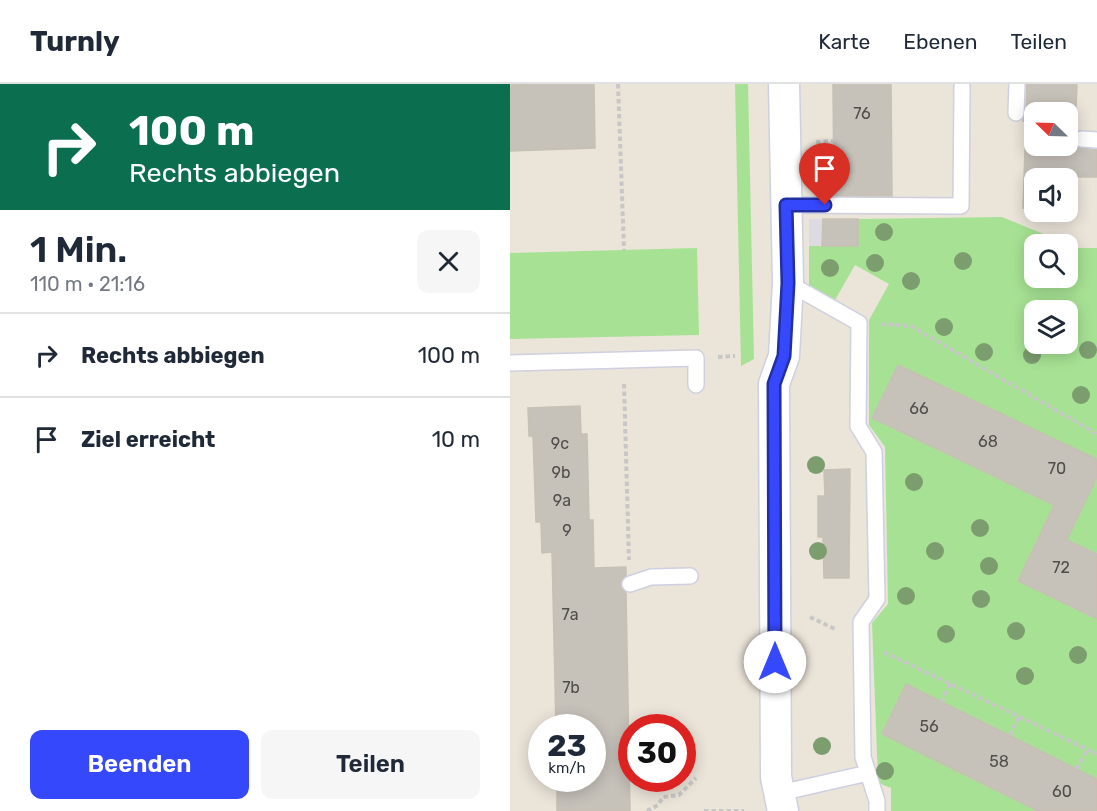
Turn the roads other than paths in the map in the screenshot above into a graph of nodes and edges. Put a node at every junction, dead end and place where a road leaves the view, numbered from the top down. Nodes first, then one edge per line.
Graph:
1 (784, 84) edge
2 (1017, 84) edge
3 (962, 87) dead end
4 (1016, 113) dead end
5 (786, 205) junction
6 (788, 283) junction
7 (510, 363) edge
8 (696, 385) dead end
9 (690, 576) dead end
10 (630, 584) road end
11 (868, 772) junction
12 (781, 802) edge
13 (877, 811) edge

1 - 5 street
2 - 4 lane
3 - 5 lane
5 - 6 street
6 - 11 lane
6 - 12 street
7 - 8 lane
9 - 10 lane
11 - 12 lane
11 - 13 lane

